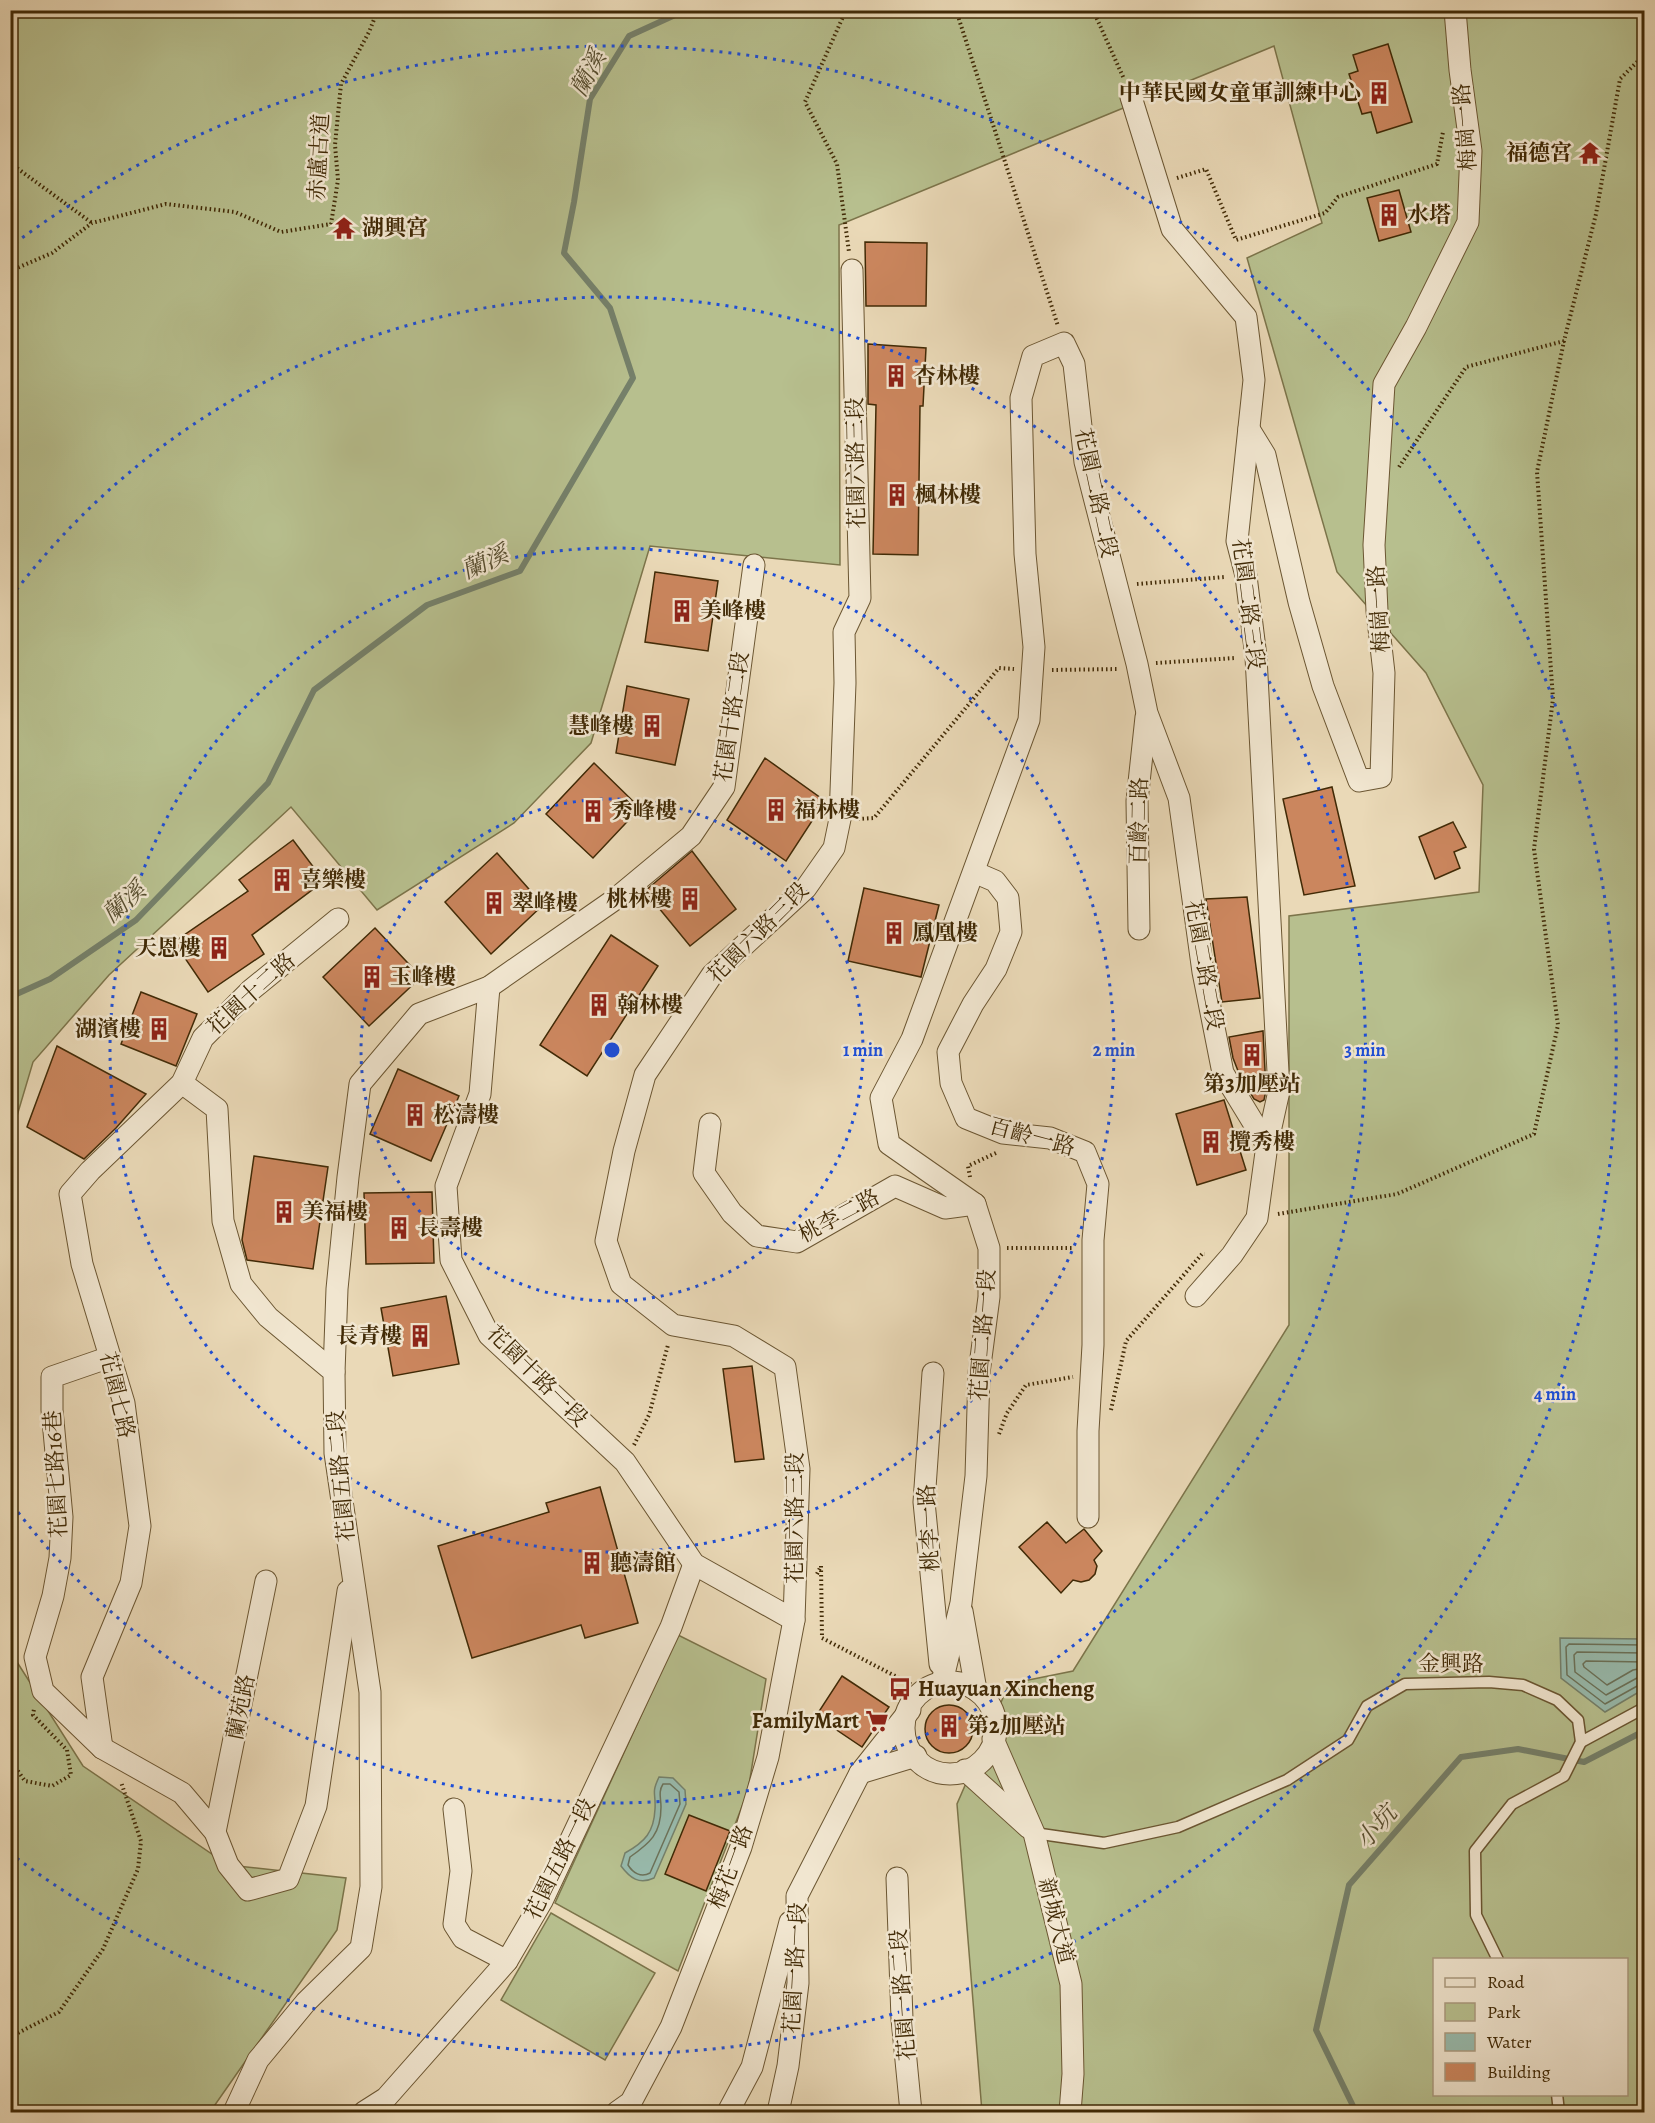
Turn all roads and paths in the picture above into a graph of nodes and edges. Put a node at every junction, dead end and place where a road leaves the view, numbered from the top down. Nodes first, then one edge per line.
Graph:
1 (373, 10) edge
2 (846, 10) edge
3 (956, 10) edge
4 (1093, 10) edge
5 (1455, 10) edge
6 (1644, 55) edge
7 (1131, 97) joint
8 (1443, 132) dead end
9 (10, 163) edge
10 (1159, 184) junction
11 (93, 223) junction
12 (852, 270) joint
13 (10, 271) edge
14 (1564, 341) junction
15 (1064, 344) junction
16 (1249, 429) junction
17 (1396, 472) dead end
18 (754, 565) dead end
19 (1246, 576) junction
20 (1116, 586) junction
21 (1256, 657) junction
22 (1138, 666) junction
23 (1032, 671) junction
24 (1147, 713) junction
25 (840, 819) junction
26 (974, 872) junction
27 (338, 919) dead end
28 (1139, 929) dead end
29 (489, 987) junction
30 (183, 1083) junction
31 (710, 1124) dead end
32 (1267, 1145) junction
33 (1000, 1151) dead end
34 (975, 1204) junction
35 (1257, 1218) junction
36 (1095, 1219) junction
37 (1001, 1248) dead end
38 (1232, 1255) junction
39 (1196, 1296) dead end
40 (673, 1325) junction
41 (110, 1357) junction
42 (334, 1372) junction
43 (933, 1373) dead end
44 (1091, 1376) junction
45 (1089, 1407) junction
46 (998, 1437) dead end
47 (625, 1462) junction
48 (1088, 1517) dead end
49 (694, 1564) junction
50 (351, 1570) junction
51 (817, 1575) dead end
52 (266, 1581) dead end
53 (961, 1603) junction
54 (794, 1620) junction
55 (933, 1687) junction
56 (976, 1690) junction
57 (34, 1704) dead end
58 (1644, 1708) edge
59 (910, 1710) junction
60 (993, 1739) junction
61 (1581, 1742) junction
62 (102, 1748) junction
63 (916, 1756) junction
64 (10, 1760) edge
65 (965, 1770) junction
66 (860, 1773) junction
67 (120, 1779) dead end
68 (454, 1809) dead end
69 (215, 1832) junction
70 (1035, 1833) junction
71 (897, 1878) dead end
72 (796, 1896) junction
73 (1497, 1958) edge
74 (507, 1961) junction
75 (10, 2037) edge
76 (1557, 2096) edge
77 (628, 2109) edge
78 (234, 2112) edge
79 (363, 2112) edge
80 (728, 2112) edge
81 (778, 2112) edge
82 (911, 2112) edge
83 (1070, 2112) edge
84 (1559, 2112) edge

1 - 11 path, 赤盧古道
2 - 12 path
3 - 15 path
4 - 7 path
5 - 16 street, 梅崗一路
6 - 14 path
7 - 10 street, 花園二路三段
8 - 10 path
9 - 11 path
10 - 16 street, 花園二路三段
11 - 13 path, 赤盧古道
12 - 25 street, 花園六路三段
14 - 17 path
14 - 35 path
15 - 20 street, 花園二路二段
15 - 23 street
16 - 19 street, 花園二路三段
18 - 29 street, 花園十路二段
19 - 20 path
19 - 21 street, 花園二路三段
20 - 22 street, 花園二路二段
21 - 22 path
21 - 32 street, 花園二路三段
22 - 23 path
22 - 24 street, 花園二路二段
23 - 25 path
23 - 26 street
24 - 28 street, 百齡二路
24 - 32 street, 花園二路二段
25 - 40 street, 花園六路三段
26 - 34 street
26 - 36 street, 百齡一路
27 - 30 street, 花園十二路
29 - 42 street, 花園十路二段
29 - 47 street, 花園十路一段
30 - 41 street, 花園七路
30 - 42 street
31 - 34 street, 桃李二路
32 - 35 street
33 - 34 path
34 - 53 street, 花園二路一段
35 - 38 street
36 - 37 path
36 - 44 street, 百齡一路
38 - 39 street
38 - 45 path
40 - 47 path
40 - 54 street, 花園六路三段
41 - 62 street, 花園七路
41 - 62 street, 花園七路16巷
42 - 50 street, 花園五路二段
43 - 55 street, 桃李一路
44 - 45 street, 百齡一路
44 - 46 path
45 - 48 street, 百齡一路
47 - 49 street, 花園十路一段
49 - 54 street
49 - 74 street, 花園五路一段
50 - 69 street
50 - 78 street
51 - 55 path
52 - 69 street, 蘭苑路
53 - 55 street, 花園二路一段
53 - 56 street
54 - 77 street, 梅花一路
55 - 56 street
55 - 59 street
56 - 60 street
57 - 64 path
58 - 61 lane
59 - 63 street
59 - 66 street, 花園一路一段
60 - 65 street
60 - 70 street, 新城大道
61 - 70 lane, 金興路
61 - 73 lane
62 - 69 street
63 - 65 street
63 - 66 street
65 - 70 street
66 - 72 street, 花園一路一段
67 - 75 path
68 - 74 street
70 - 83 street, 新城大道
71 - 82 street, 花園一路二段
72 - 80 street
72 - 81 street, 花園一路一段
74 - 79 street, 花園五路一段
76 - 84 lane

